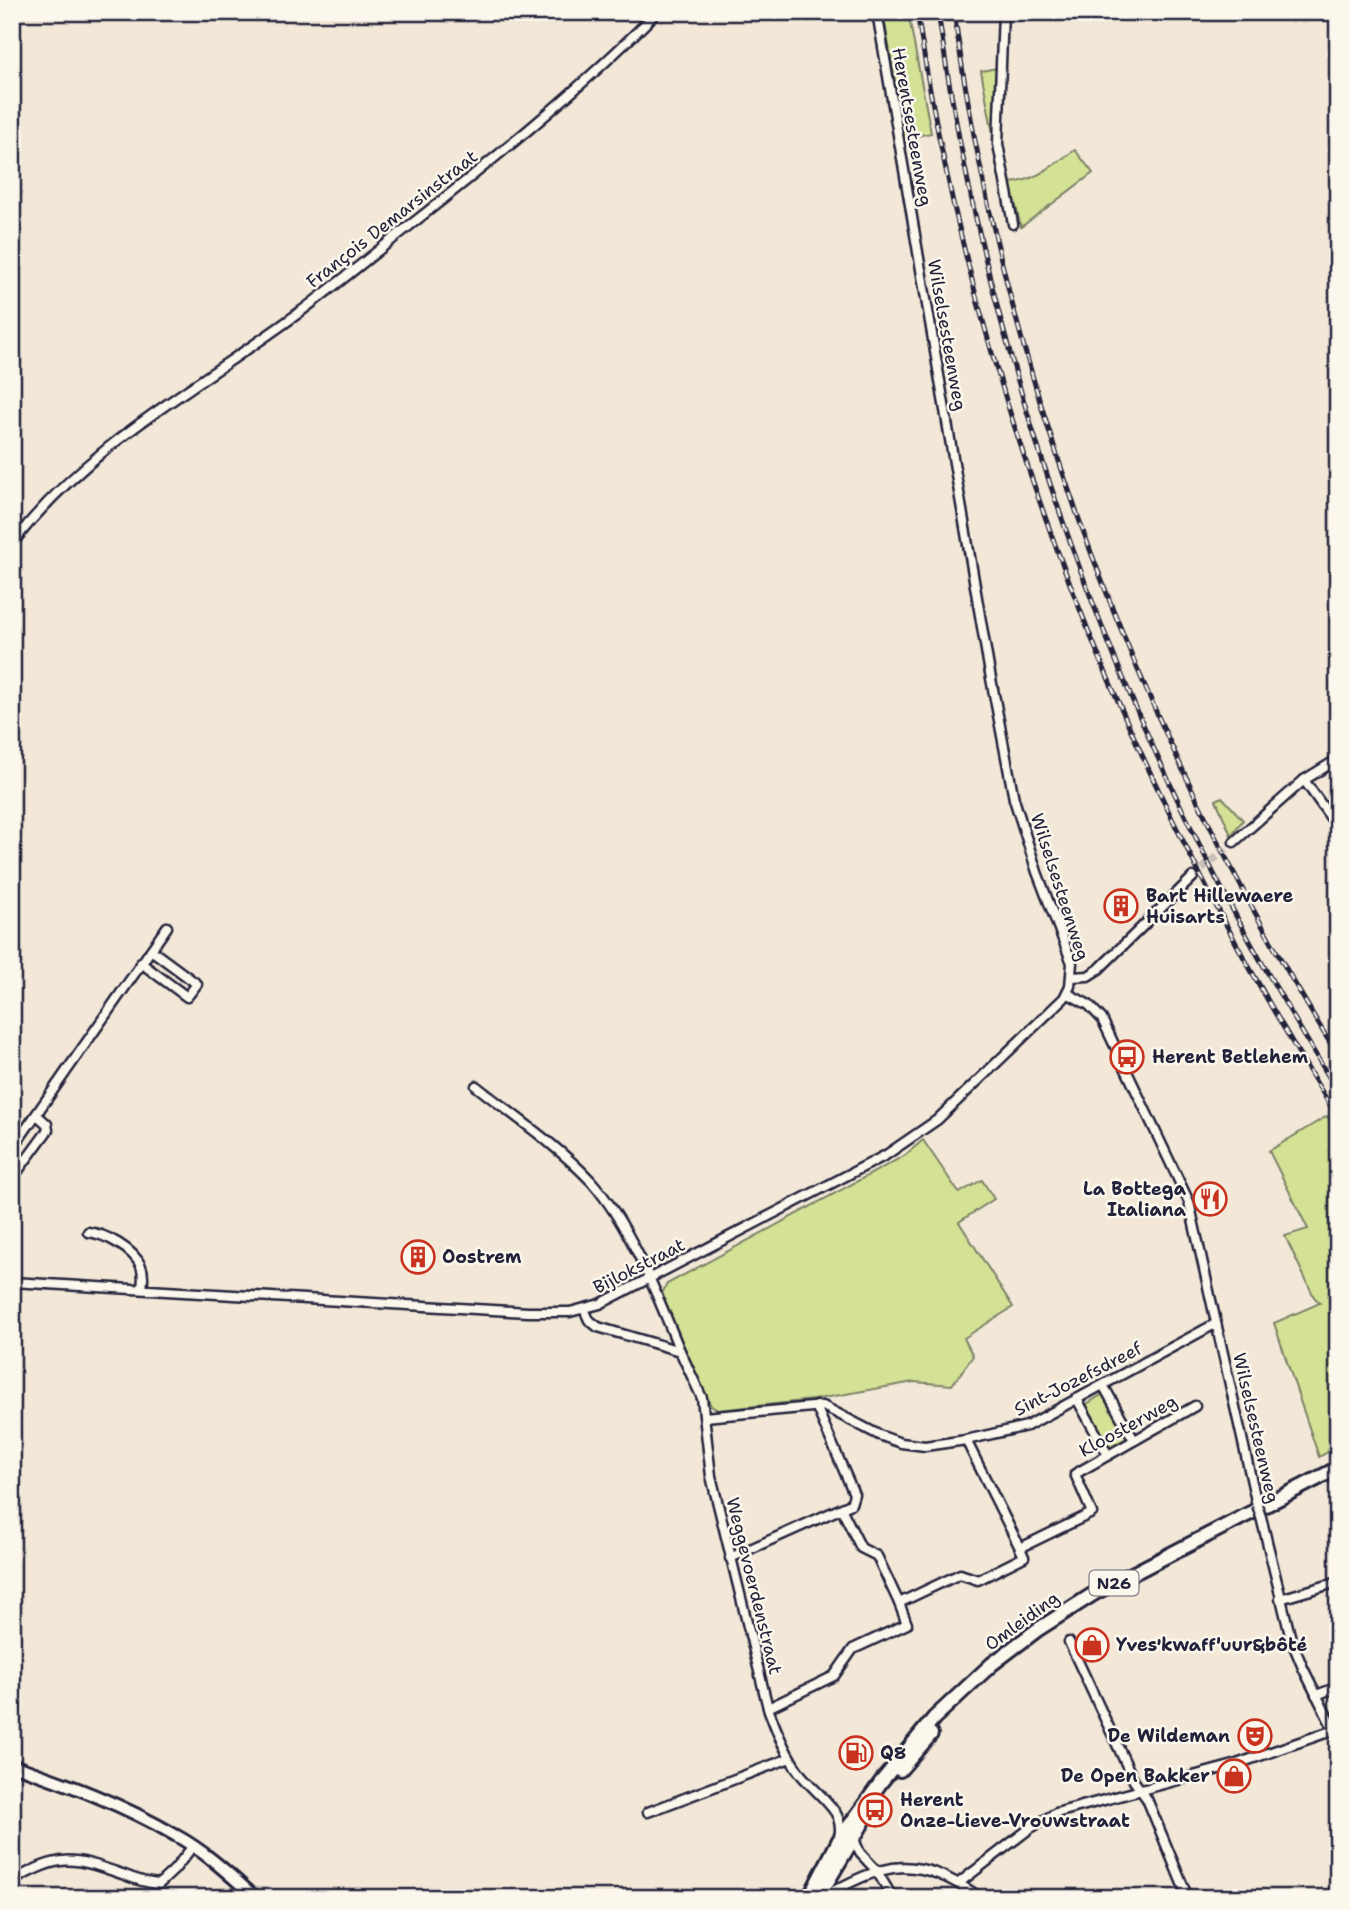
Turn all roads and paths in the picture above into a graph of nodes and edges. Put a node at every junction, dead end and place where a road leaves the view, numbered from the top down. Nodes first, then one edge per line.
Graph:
1 (657, 12) edge
2 (877, 12) edge
3 (1003, 12) edge
4 (1013, 223) dead end
5 (916, 248) joint
6 (12, 544) edge
7 (1338, 759) edge
8 (1304, 780) junction
9 (1338, 828) edge
10 (1234, 842) tunnel mouth
11 (1193, 877) tunnel mouth
12 (167, 927) dead end
13 (150, 950) junction
14 (141, 963) junction
15 (1072, 977) junction
16 (1067, 993) junction
17 (475, 1086) dead end
18 (37, 1115) junction
19 (12, 1149) edge
20 (12, 1162) edge
21 (20, 1168) junction
22 (12, 1180) edge
23 (88, 1232) dead end
24 (651, 1278) junction
25 (12, 1282) edge
26 (142, 1289) junction
27 (584, 1310) junction
28 (1215, 1324) junction
29 (680, 1351) junction
30 (1103, 1385) junction
31 (1077, 1399) junction
32 (816, 1406) junction
33 (1195, 1406) dead end
34 (705, 1416) junction
35 (966, 1440) junction
36 (1134, 1440) junction
37 (1108, 1455) junction
38 (1338, 1468) edge
39 (1338, 1474) edge
40 (842, 1510) junction
41 (1020, 1548) junction
42 (730, 1558) junction
43 (1338, 1582) edge
44 (1280, 1599) junction
45 (899, 1603) junction
46 (1069, 1642) dead end
47 (1338, 1687) edge
48 (1316, 1695) junction
49 (768, 1708) junction
50 (1336, 1734) edge
51 (790, 1758) junction
52 (12, 1765) edge
53 (1140, 1791) junction
54 (648, 1812) dead end
55 (836, 1813) junction
56 (857, 1814) junction
57 (853, 1836) junction
58 (839, 1840) junction
59 (192, 1846) junction
60 (876, 1870) junction
61 (12, 1881) edge
62 (959, 1882) junction
63 (256, 1898) edge
64 (811, 1898) edge
65 (821, 1898) edge
66 (894, 1898) edge
67 (981, 1898) edge
68 (1188, 1898) edge

1 - 6 street, François Demarsinstraat
2 - 5 street, Herentsesteenweg
3 - 4 street
5 - 15 street, Wilselsesteenweg
7 - 8 street
8 - 9 street
8 - 10 street
11 - 15 street
12 - 13 street
13 - 14 street
13 - 14 street
14 - 18 street
15 - 16 street, Wilselsesteenweg
16 - 24 street, Bijlokstraat
16 - 28 street, Wilselsesteenweg
17 - 24 street, Weggevoerdenstraat
18 - 19 street
18 - 21 street
20 - 21 street
21 - 22 street
23 - 26 street
24 - 27 street, Bijlokstraat
24 - 29 street, Weggevoerdenstraat
25 - 26 street, Bijlokstraat
26 - 27 street, Bijlokstraat
27 - 29 street
28 - 30 street, Sint-Jozefsdreef
28 - 44 street, Wilselsesteenweg, bridge
29 - 34 street, Weggevoerdenstraat
30 - 31 street, Sint-Jozefsdreef
30 - 36 street
31 - 35 street, Sint-Jozefsdreef
31 - 37 street
32 - 34 street, Sint-Jozefsdreef
32 - 35 street, Sint-Jozefsdreef
32 - 40 street
33 - 36 street, Kloosterweg
34 - 42 street, Weggevoerdenstraat
35 - 41 street
36 - 37 street, Kloosterweg
37 - 41 street, Kloosterweg
38 - 56 main road, Omleiding / N26
39 - 57 main road, Omleiding / N26
40 - 42 street
40 - 45 street
41 - 45 street, Kloosterweg
42 - 49 street, Weggevoerdenstraat
43 - 44 street
44 - 48 street, Wilselsesteenweg
45 - 49 street
46 - 53 street
47 - 48 street
48 - 50 street, Wilselsesteenweg
49 - 51 street, Weggevoerdenstraat
50 - 53 street
51 - 54 street
51 - 55 street, Weggevoerdenstraat
52 - 59 street
53 - 62 street
53 - 68 street
55 - 56 street
55 - 58 street
56 - 57 street
56 - 58 main road, Omleiding / N26
57 - 60 street
57 - 64 main road, Omleiding / N26
58 - 64 main road, Omleiding / N26
59 - 61 street
59 - 63 street
60 - 62 street
60 - 65 street
60 - 66 street
62 - 67 street

